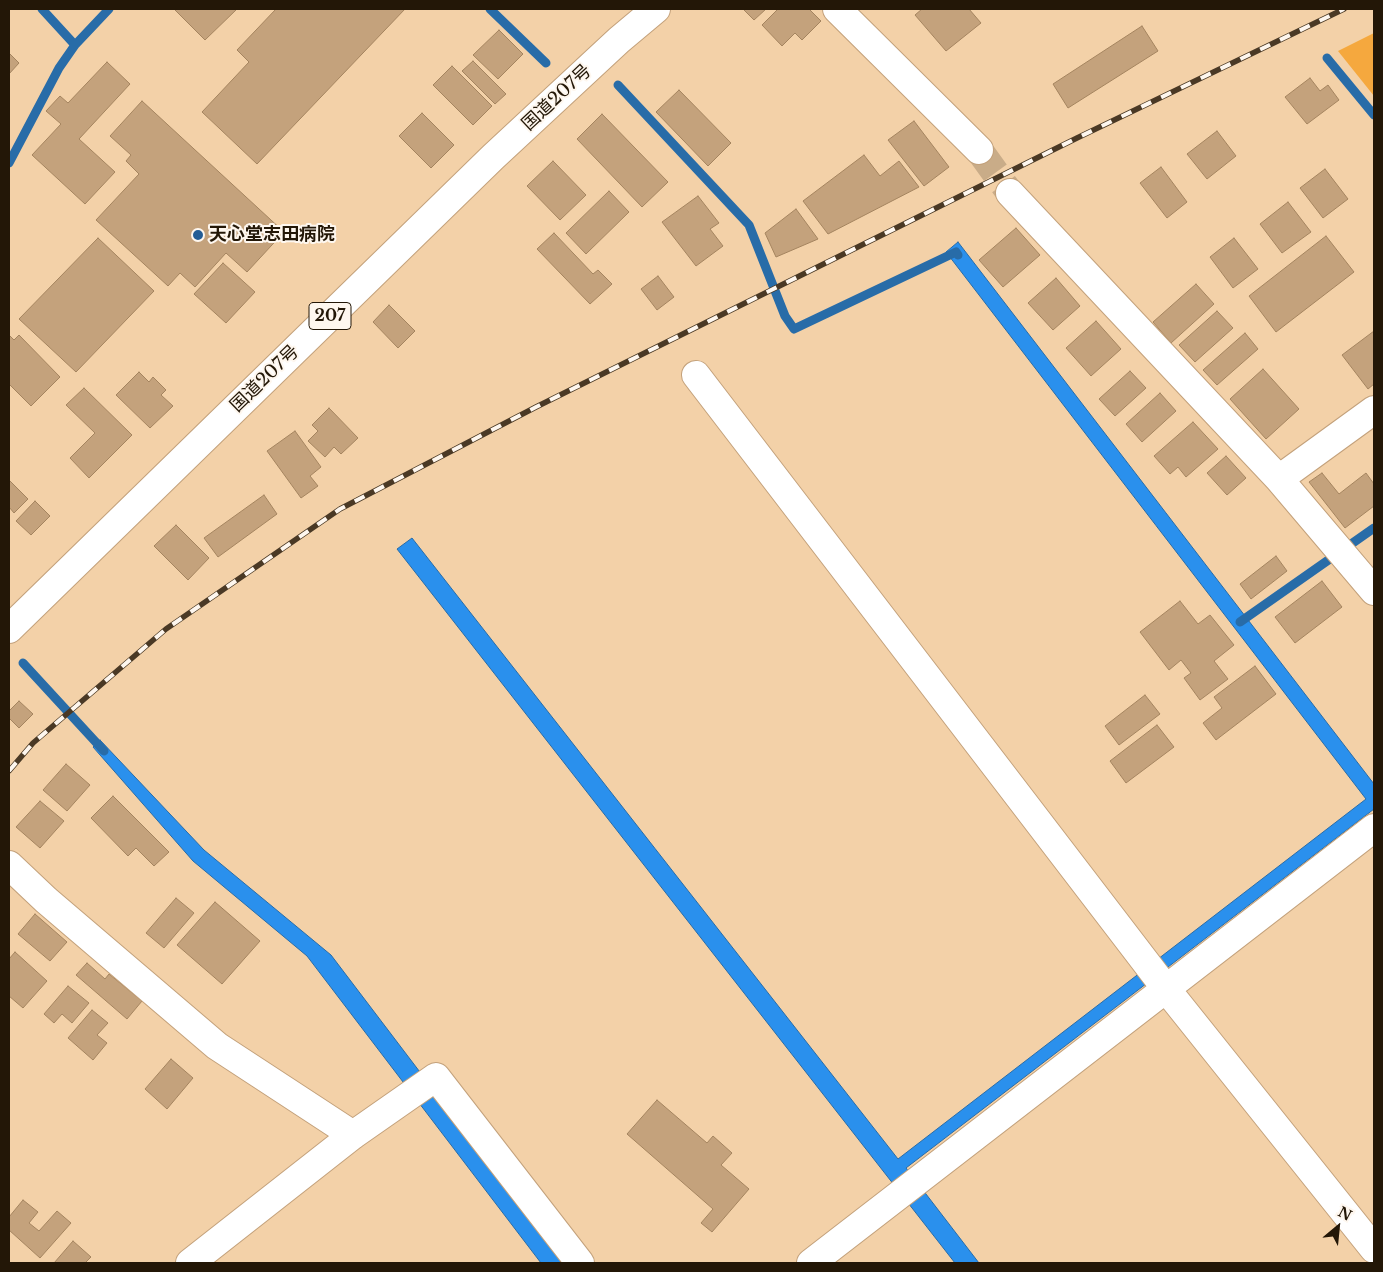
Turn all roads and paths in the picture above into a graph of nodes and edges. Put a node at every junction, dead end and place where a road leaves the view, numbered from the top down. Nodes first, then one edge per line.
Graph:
1 (656, 9) edge
2 (837, 9) edge
3 (979, 150) tunnel mouth
4 (1010, 193) tunnel mouth
5 (696, 375) dead end
6 (1374, 410) edge
7 (1278, 479) junction
8 (1374, 591) edge
9 (9, 629) edge
10 (1374, 828) edge
11 (9, 865) edge
12 (1167, 990) junction
13 (353, 1135) junction
14 (1374, 1249) edge
15 (190, 1263) edge
16 (580, 1263) edge
17 (811, 1263) edge

1 - 9 main road, 国道207号 / 207
2 - 3 main road
4 - 7 main road
5 - 12 main road
6 - 7 main road
7 - 8 main road
10 - 12 main road
11 - 13 main road
12 - 14 main road
12 - 17 main road
13 - 15 main road
13 - 16 main road

